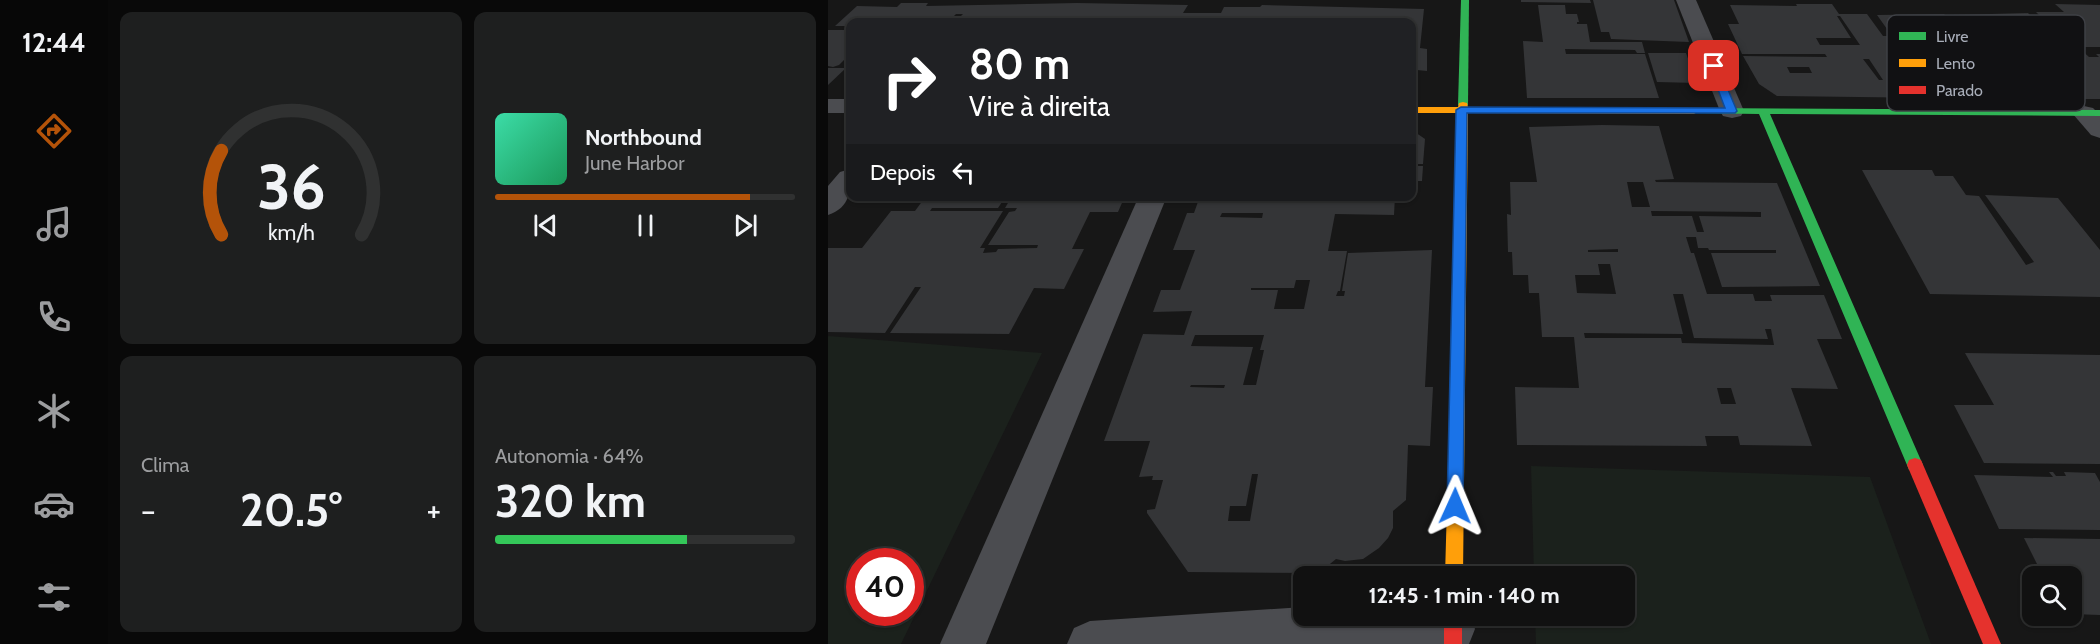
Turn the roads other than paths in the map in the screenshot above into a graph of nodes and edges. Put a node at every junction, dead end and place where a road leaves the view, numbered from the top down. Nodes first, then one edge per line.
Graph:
1 (1465, 0) edge
2 (1686, 0) edge
3 (828, 106) edge
4 (846, 106) edge
5 (1416, 110) edge
6 (1461, 110) junction
7 (1732, 111) junction
8 (1764, 111) junction
9 (2095, 119) edge
10 (846, 183) edge
11 (1151, 201) edge
12 (828, 205) edge
13 (1454, 566) edge
14 (1453, 629) edge
15 (963, 644) edge
16 (1090, 644) edge
17 (1992, 644) edge

1 - 6 street
2 - 7 street
3 - 4 street
5 - 6 street
6 - 7 street
6 - 13 street
7 - 8 street
8 - 9 street
8 - 17 street
10 - 12 street
11 - 15 street
14 - 16 street

